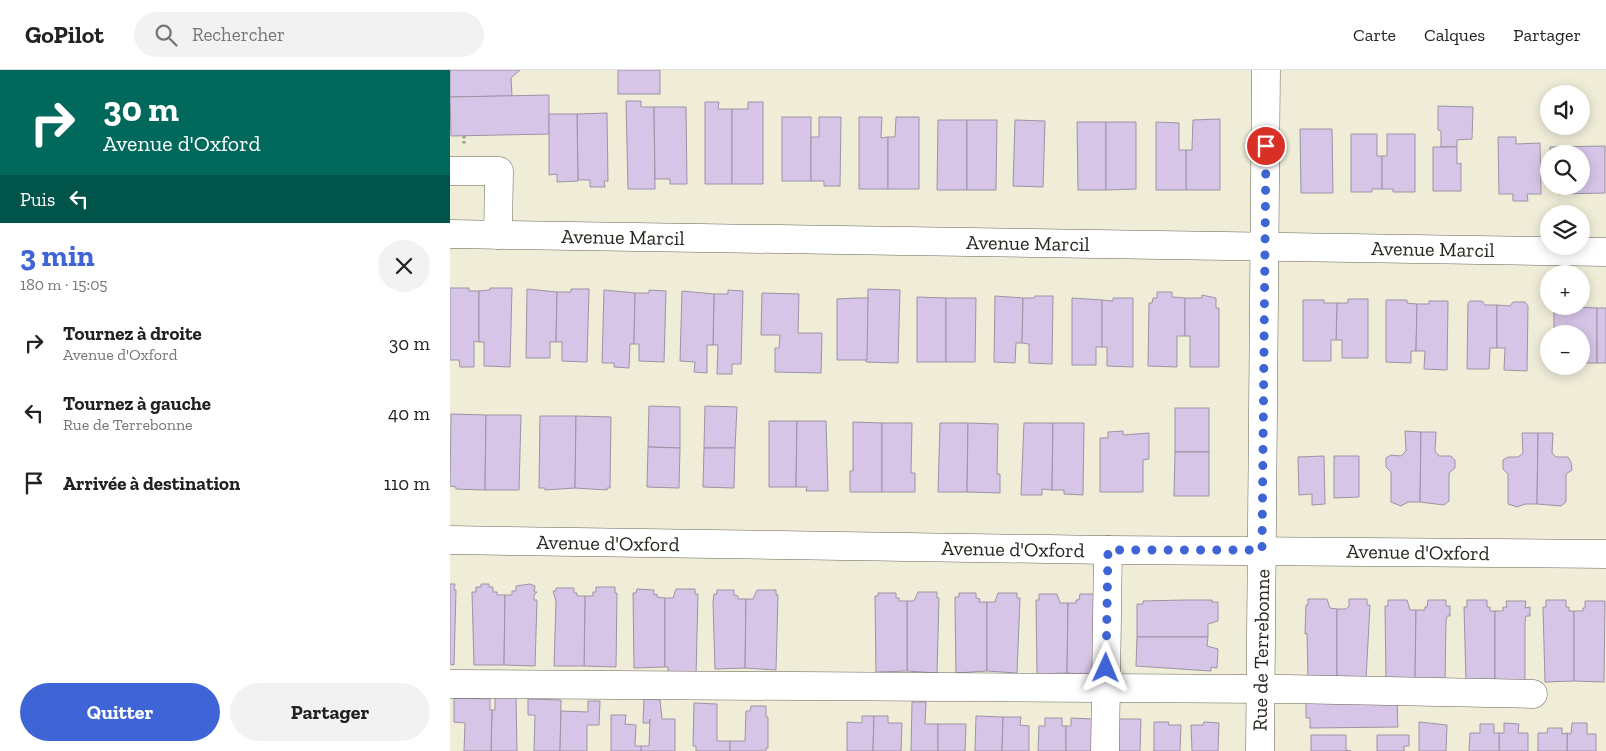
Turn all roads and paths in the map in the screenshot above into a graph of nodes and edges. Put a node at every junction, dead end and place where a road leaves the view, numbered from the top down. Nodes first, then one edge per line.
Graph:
1 (1266, 70) edge
2 (450, 171) edge
3 (450, 234) edge
4 (498, 234) junction
5 (1265, 246) junction
6 (1606, 252) edge
7 (450, 540) edge
8 (1108, 550) junction
9 (1262, 550) junction
10 (1606, 554) edge
11 (450, 684) edge
12 (1106, 688) junction
13 (1260, 689) junction
14 (1534, 694) dead end
15 (1105, 751) edge
16 (1260, 751) edge

1 - 5 street, Rue de Terrebonne
2 - 4 street
3 - 4 street, Avenue Marcil
4 - 5 street, Avenue Marcil
5 - 6 street, Avenue Marcil
5 - 9 street, Rue de Terrebonne
7 - 8 street, Avenue d'Oxford
8 - 9 street, Avenue d'Oxford
8 - 12 street
9 - 10 street, Avenue d'Oxford
9 - 13 street, Rue de Terrebonne
11 - 12 street
12 - 13 street
12 - 15 street
13 - 14 street
13 - 16 street, Rue de Terrebonne

